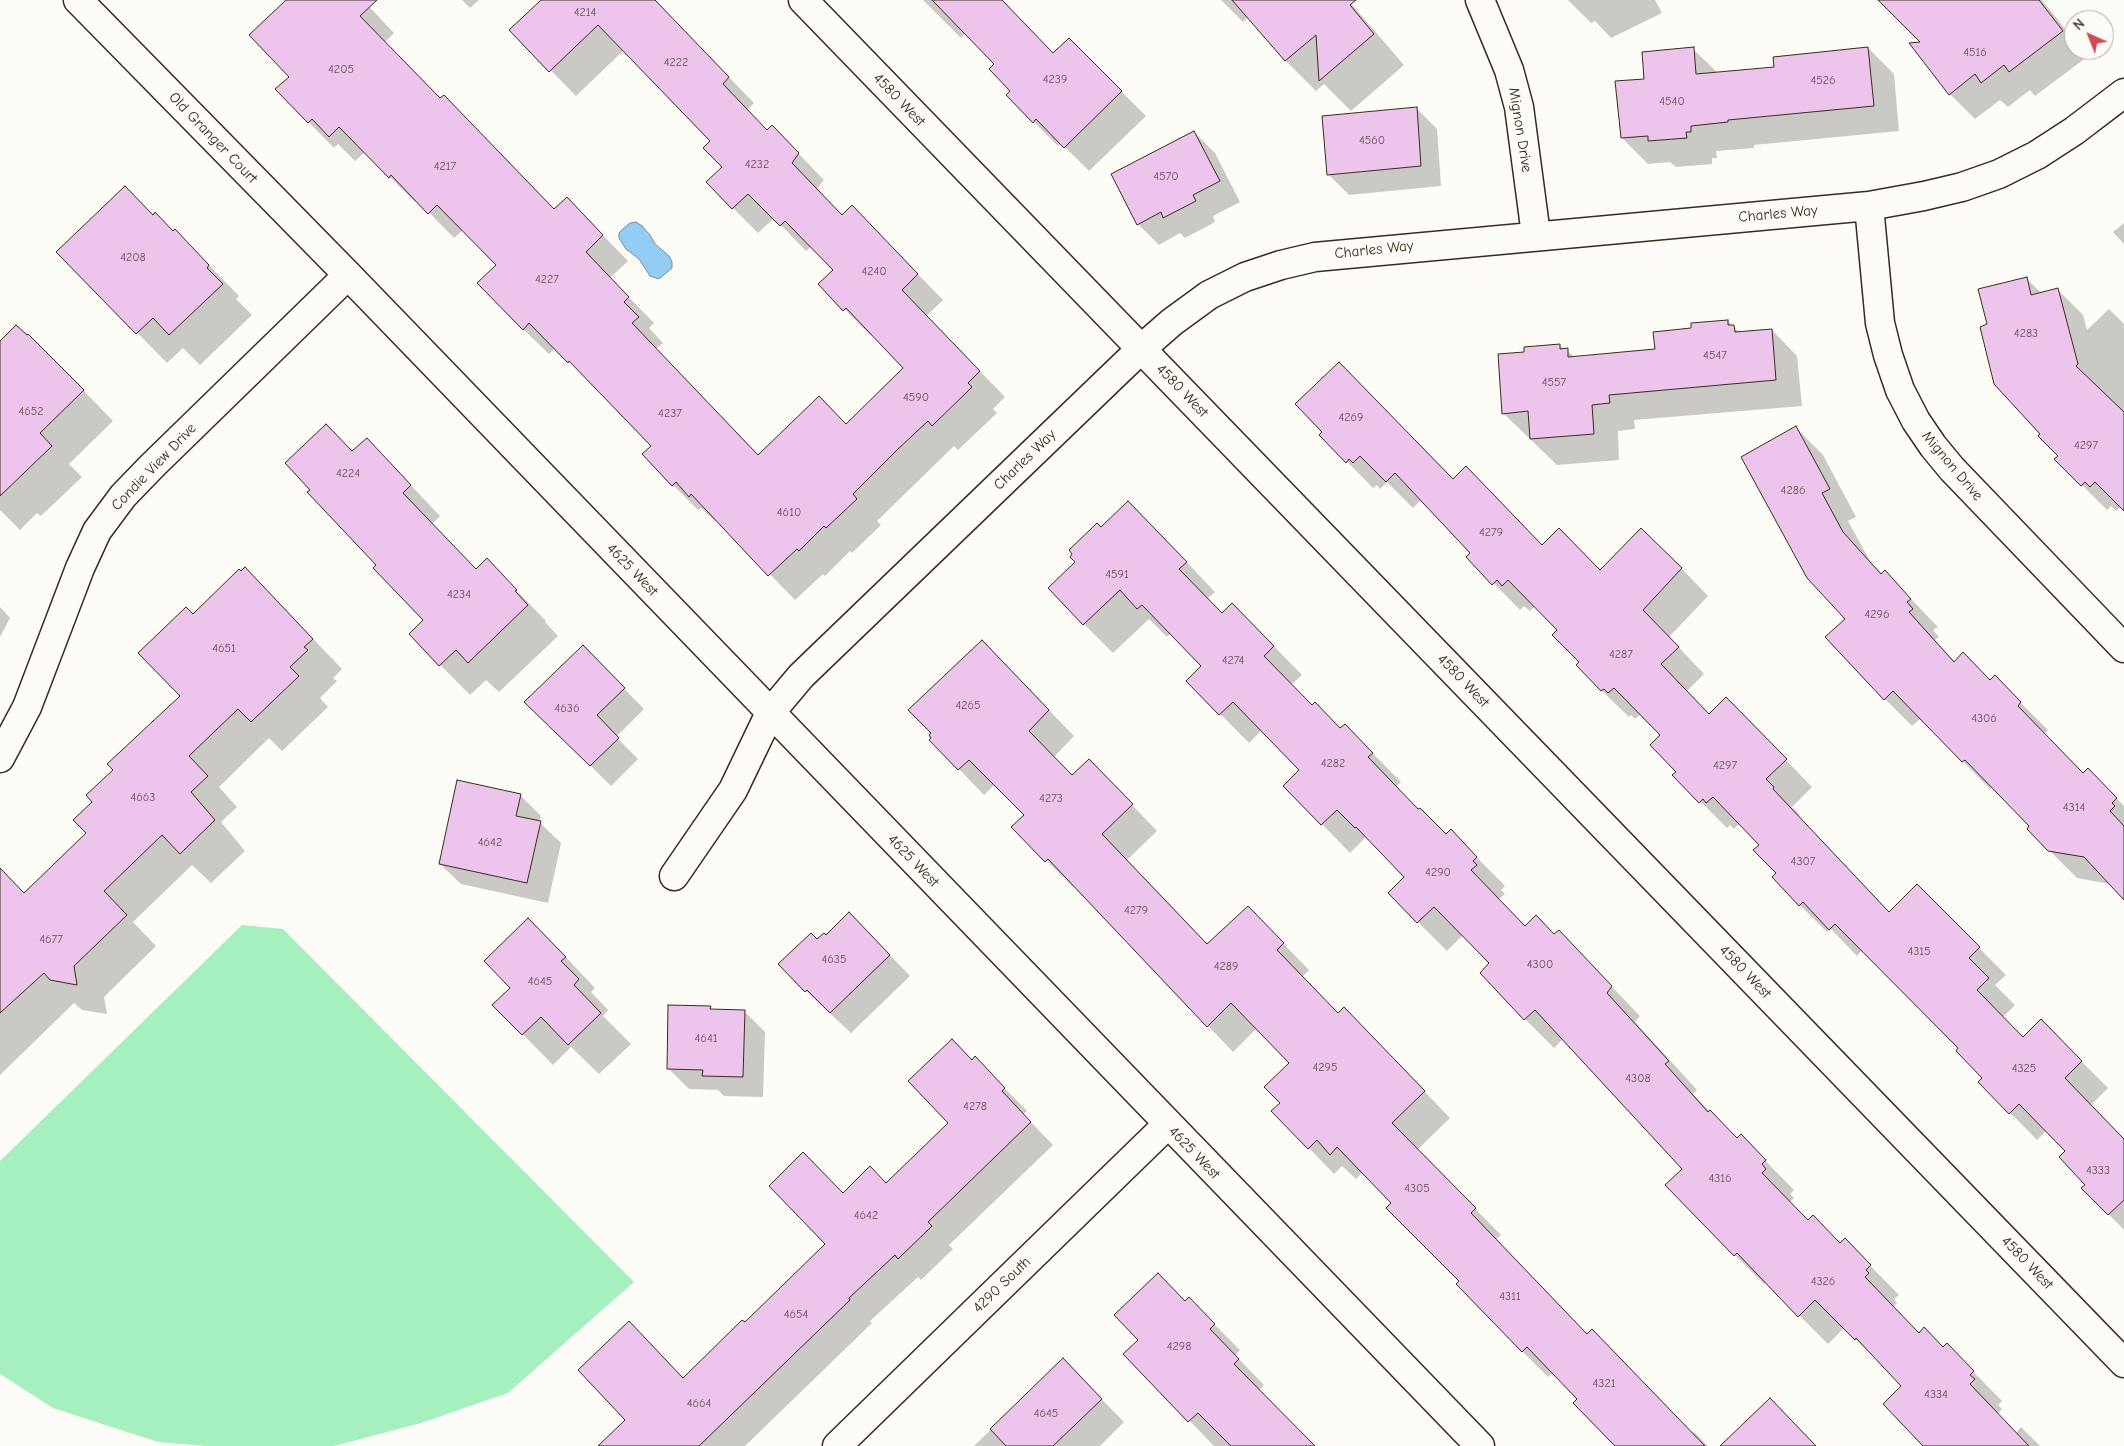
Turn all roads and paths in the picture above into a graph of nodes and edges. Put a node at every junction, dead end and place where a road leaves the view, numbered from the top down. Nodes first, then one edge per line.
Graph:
1 (78, 0) edge
2 (803, 0) edge
3 (1480, 0) edge
4 (2124, 93) edge
5 (1869, 206) junction
6 (1536, 236) junction
7 (348, 275) junction
8 (1141, 349) junction
9 (2124, 648) edge
10 (770, 713) junction
11 (0, 758) edge
12 (674, 876) dead end
13 (1167, 1124) junction
14 (2124, 1363) edge
15 (838, 1446) edge
16 (1480, 1446) edge

1 - 7 street, Old Granger Court
2 - 8 street, 4580 West
3 - 6 street, Mignon Drive
4 - 5 street, Charles Way
5 - 6 street, Charles Way
5 - 9 street, Mignon Drive
6 - 8 street, Charles Way
7 - 10 street, 4625 West
7 - 11 street, Condie View Drive
8 - 10 street, Charles Way
8 - 14 street, 4580 West
10 - 12 street, Charles Way
10 - 13 street, 4625 West
13 - 15 street, 4290 South
13 - 16 street, 4625 West

